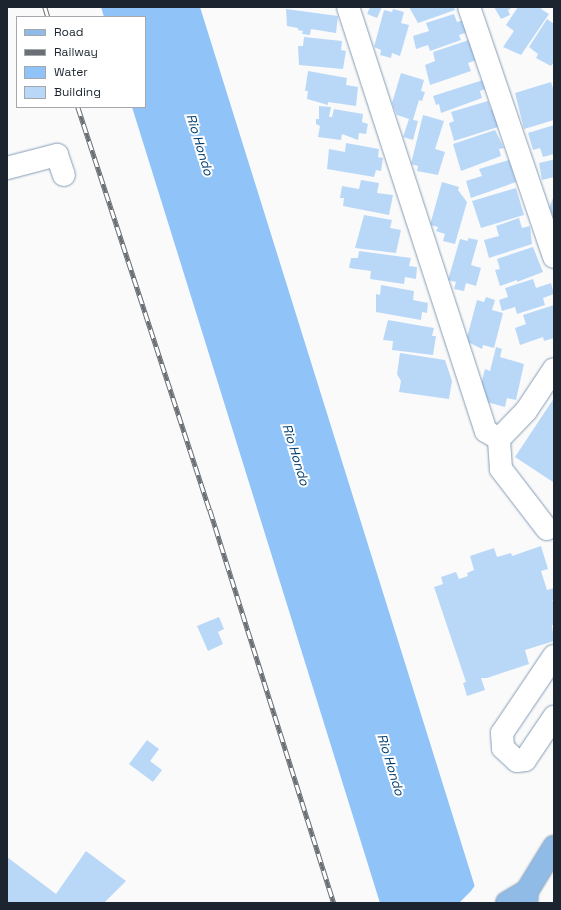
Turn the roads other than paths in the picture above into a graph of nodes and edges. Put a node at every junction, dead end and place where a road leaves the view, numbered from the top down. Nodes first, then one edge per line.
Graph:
1 (348, 7) edge
2 (469, 7) edge
3 (7, 168) edge
4 (64, 175) dead end
5 (554, 257) edge
6 (554, 369) edge
7 (500, 439) junction
8 (552, 532) edge
9 (554, 656) edge
10 (554, 716) edge
11 (552, 855) edge
12 (527, 897) edge
13 (508, 903) edge

1 - 7 lane
2 - 5 lane
3 - 4 lane
6 - 7 lane
7 - 8 lane
9 - 10 lane
11 - 12 main road
12 - 13 main road

